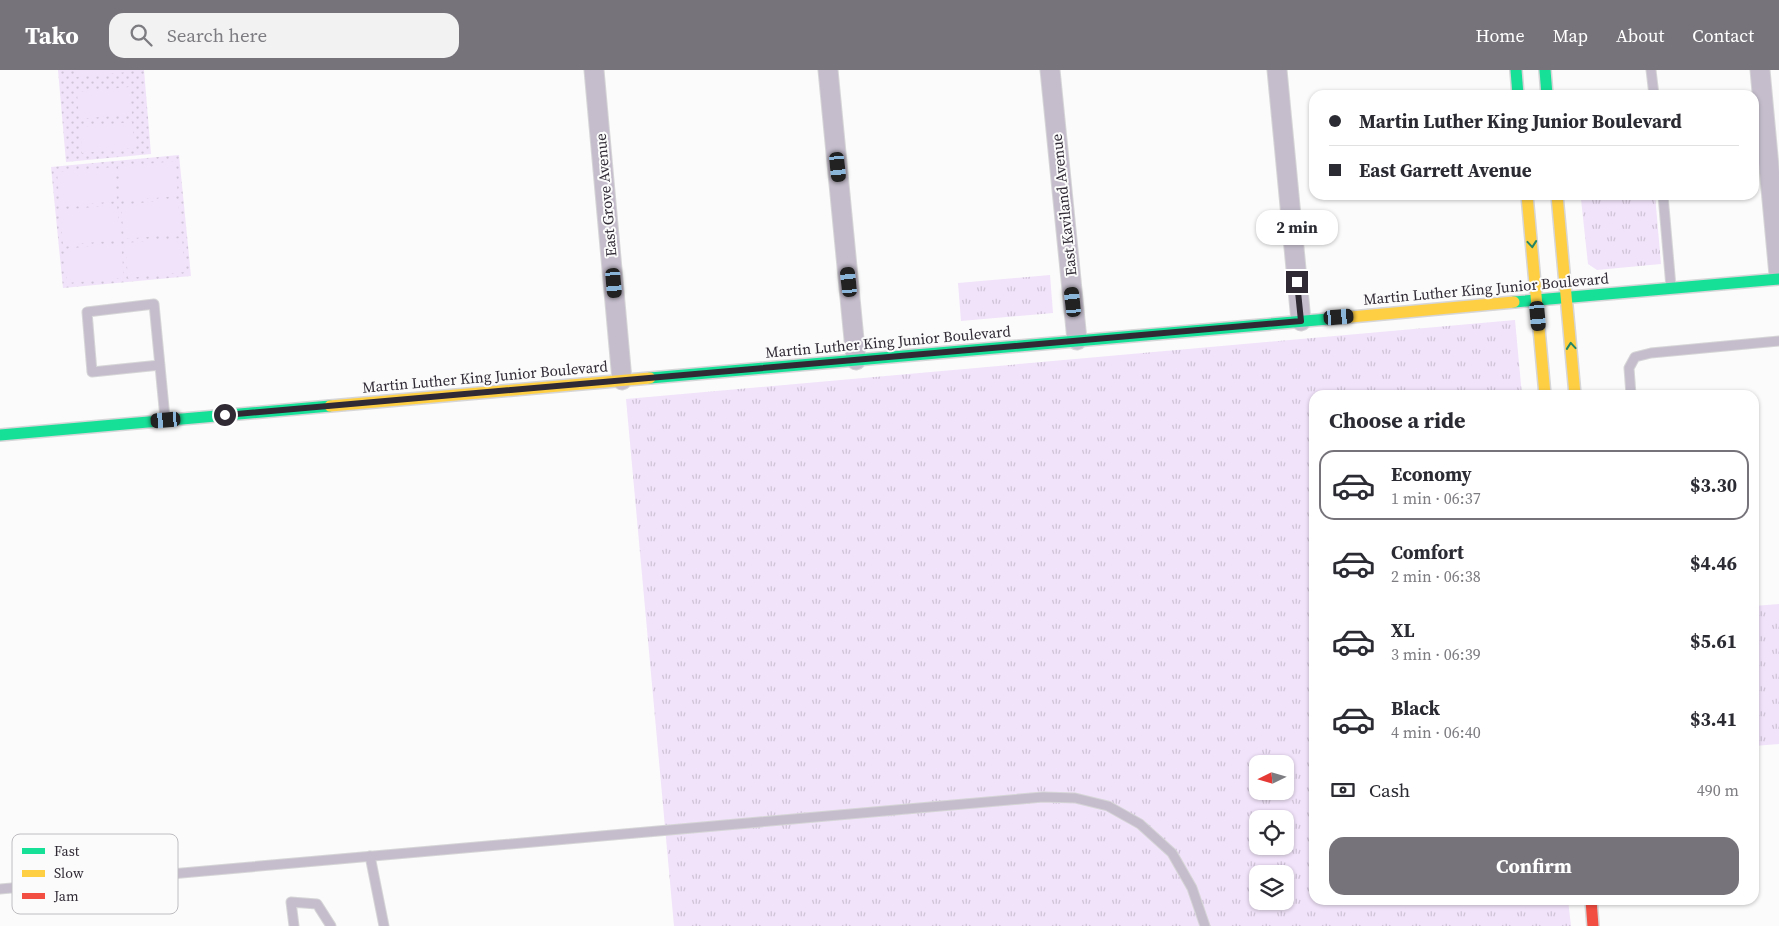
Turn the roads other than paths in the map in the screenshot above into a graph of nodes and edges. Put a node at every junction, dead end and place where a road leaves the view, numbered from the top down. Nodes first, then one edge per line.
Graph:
1 (594, 70) edge
2 (828, 70) edge
3 (1050, 70) edge
4 (1277, 70) edge
5 (1516, 70) edge
6 (1545, 70) edge
7 (1651, 70) edge
8 (1760, 70) edge
9 (1518, 90) edge
10 (1547, 90) edge
11 (1653, 90) edge
12 (1527, 200) edge
13 (1557, 200) edge
14 (1663, 200) edge
15 (1779, 277) edge
16 (1671, 288) junction
17 (1567, 297) junction
18 (1536, 300) junction
19 (1301, 321) junction
20 (1077, 340) junction
21 (1779, 341) edge
22 (856, 360) junction
23 (160, 365) junction
24 (622, 380) junction
25 (1545, 390) edge
26 (1575, 390) edge
27 (1631, 390) edge
28 (166, 420) junction
29 (0, 435) edge
30 (370, 856) junction
31 (178, 873) edge
32 (1591, 905) edge
33 (294, 926) edge
34 (331, 926) edge
35 (384, 926) edge
36 (1205, 926) edge
37 (1593, 926) edge

1 - 24 street, East Grove Avenue
2 - 22 street
3 - 20 street, East Kaviland Avenue
4 - 19 street
5 - 9 street
6 - 10 street
7 - 11 lane
8 - 15 street
12 -> 18 street
13 - 17 street
14 - 16 lane
15 - 16 street, Martin Luther King Junior Boulevard
16 - 17 street, Martin Luther King Junior Boulevard
17 - 18 street, Martin Luther King Junior Boulevard
26 -> 17 street
18 - 19 street, Martin Luther King Junior Boulevard
18 - 25 street
19 - 20 street, Martin Luther King Junior Boulevard
20 - 22 street, Martin Luther King Junior Boulevard
21 - 27 lane
22 - 24 street, Martin Luther King Junior Boulevard
23 - 23 lane
23 - 28 lane
24 - 28 street, Martin Luther King Junior Boulevard
28 - 29 street, Martin Luther King Junior Boulevard
30 - 31 lane
30 - 35 lane
30 - 36 lane
32 - 37 street
33 - 34 lane

